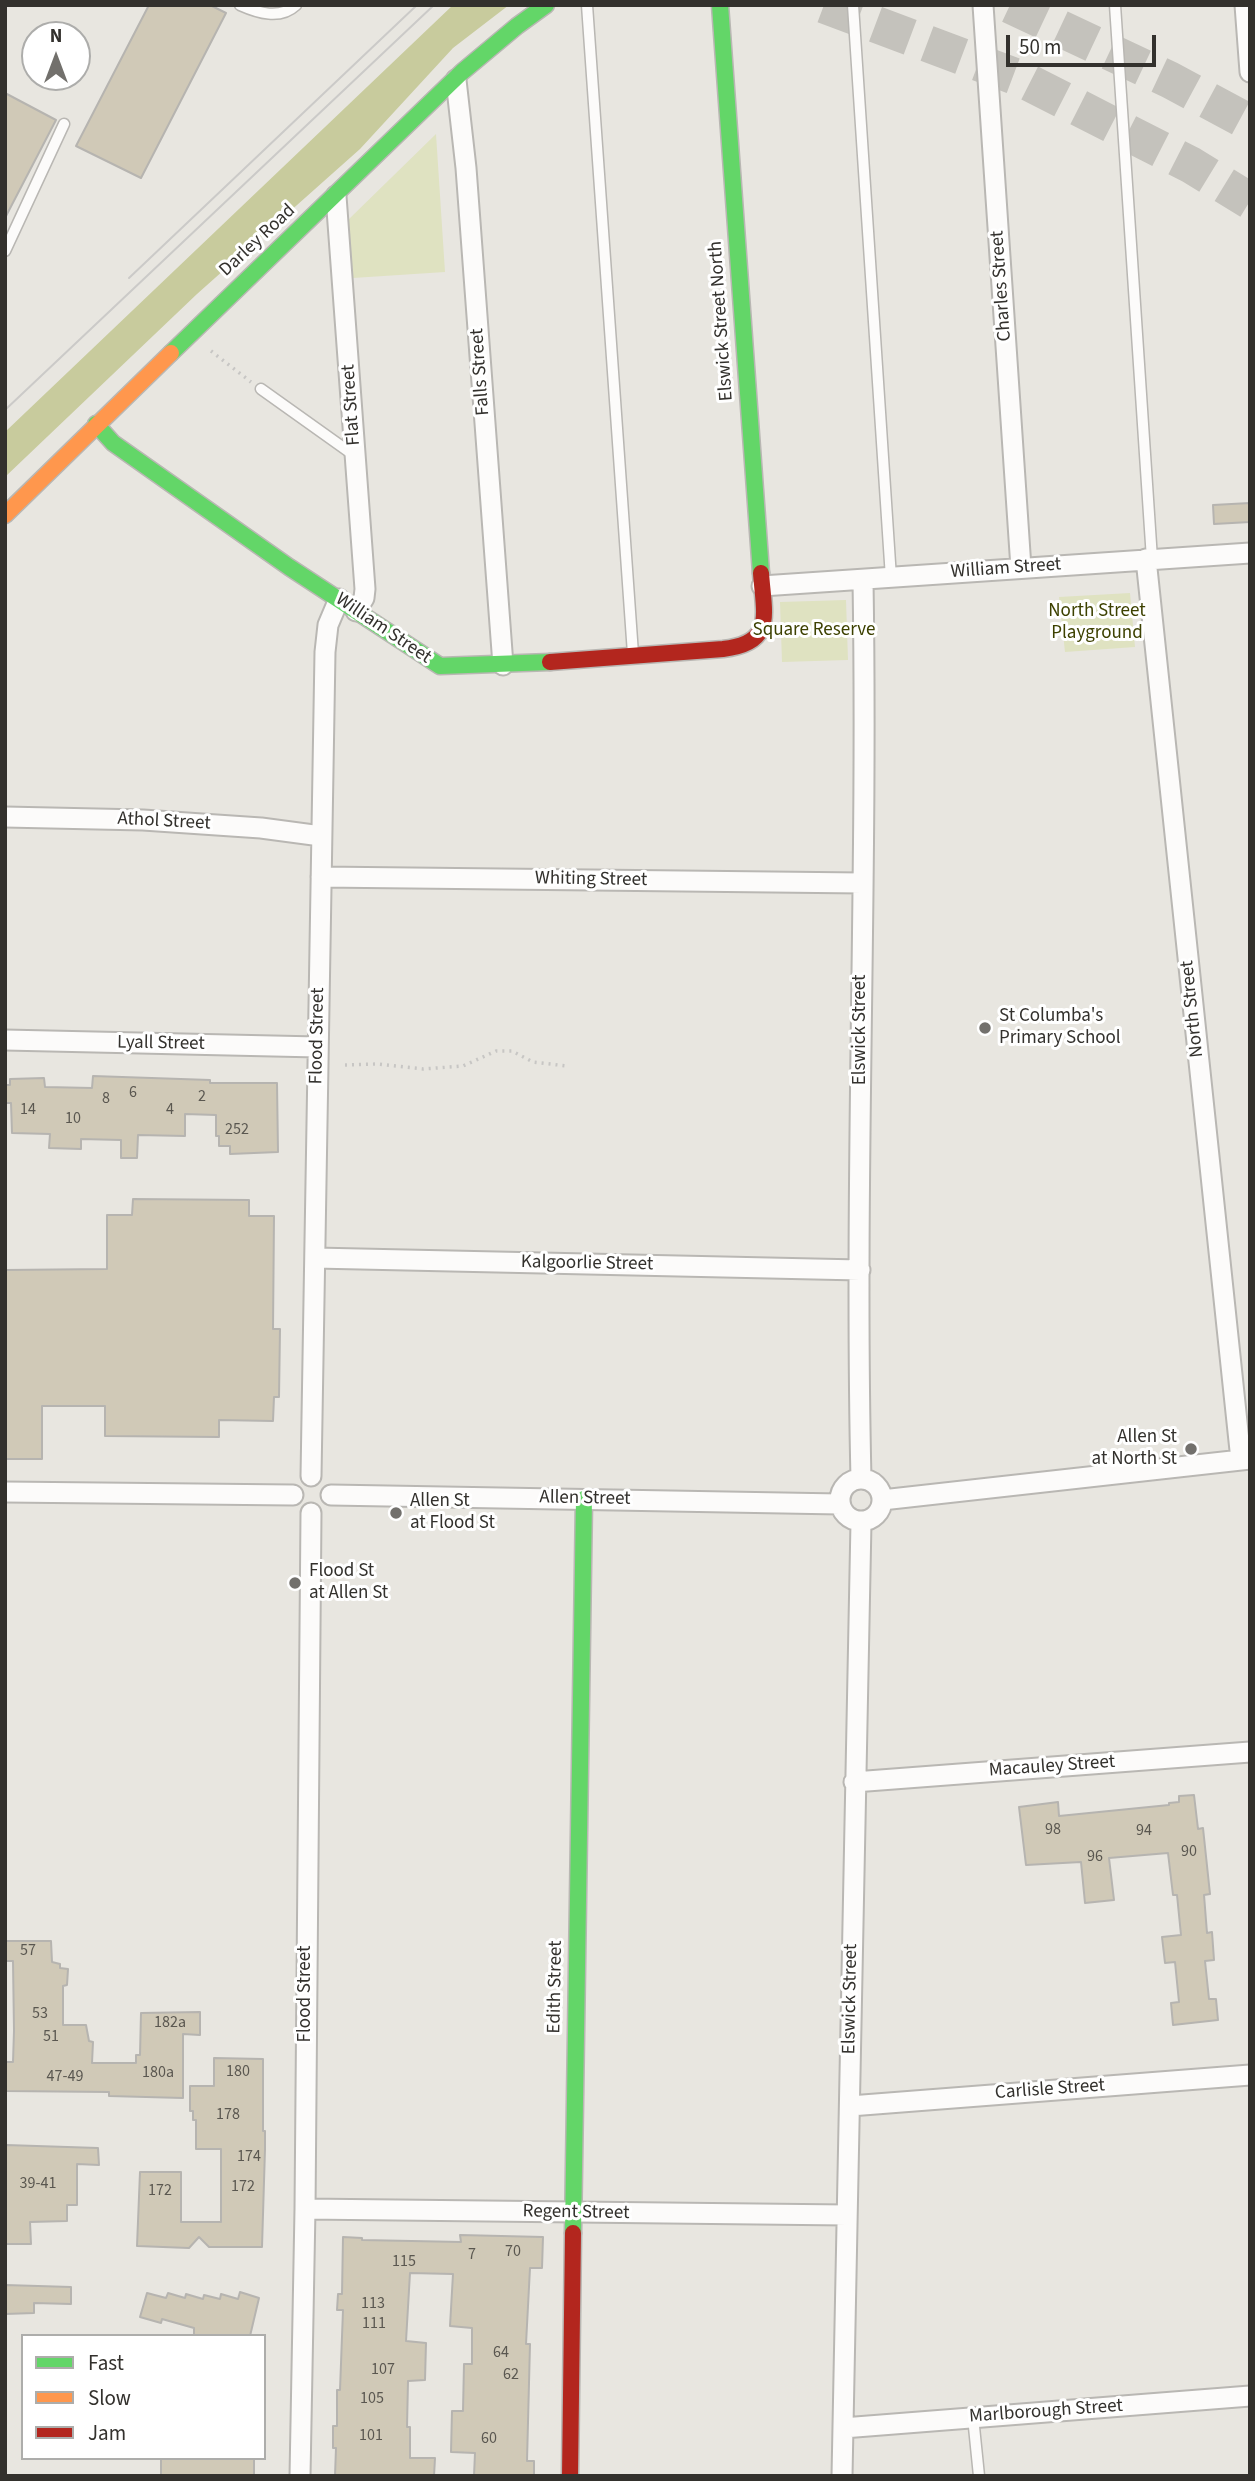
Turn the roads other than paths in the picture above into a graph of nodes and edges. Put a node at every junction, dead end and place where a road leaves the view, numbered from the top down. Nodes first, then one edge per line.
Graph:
1 (240, 5) edge
2 (296, 5) edge
3 (546, 5) edge
4 (587, 5) edge
5 (720, 5) edge
6 (853, 5) edge
7 (983, 5) edge
8 (1115, 5) edge
9 (1245, 5) edge
10 (1250, 72) edge
11 (456, 79) junction
12 (64, 124) dead end
13 (336, 196) junction
14 (5, 251) edge
15 (261, 389) road end
16 (96, 424) junction
17 (356, 457) junction
18 (5, 515) edge
19 (1250, 553) edge
20 (1149, 559) junction
21 (1021, 568) junction
22 (891, 578) junction
23 (863, 580) junction
24 (762, 586) junction
25 (339, 599) junction
26 (356, 611) junction
27 (761, 633) joint
28 (633, 656) junction
29 (503, 665) junction
30 (5, 817) edge
31 (321, 836) junction
32 (321, 877) junction
33 (862, 883) junction
34 (5, 1040) edge
35 (318, 1047) junction
36 (315, 1258) junction
37 (860, 1270) junction
38 (1245, 1459) edge
39 (311, 1476) junction
40 (861, 1479) junction
41 (5, 1492) edge
42 (293, 1495) junction
43 (331, 1495) junction
44 (584, 1499) junction
45 (882, 1500) junction
46 (840, 1504) junction
47 (311, 1513) junction
48 (861, 1521) junction
49 (1250, 1752) edge
50 (854, 1782) junction
51 (1250, 2075) edge
52 (850, 2106) junction
53 (305, 2209) junction
54 (574, 2213) junction
55 (847, 2215) junction
56 (1250, 2396) edge
57 (974, 2417) junction
58 (843, 2428) junction
59 (300, 2476) edge
60 (570, 2476) edge
61 (842, 2476) edge
62 (979, 2476) edge

1 - 2 lane
3 - 11 street, Darley Road
4 - 28 lane
5 - 24 street, Elswick Street North
6 - 22 lane
7 - 21 street, Charles Street
8 - 20 lane
9 - 10 street
11 - 13 street, Darley Road
11 - 29 street, Falls Street
12 - 14 lane
13 - 16 street, Darley Road
13 - 17 street, Flat Street
15 - 17 lane
16 - 18 street, Darley Road
16 - 25 street, William Street
17 - 26 street, Flat Street
19 - 20 street, William Street
20 - 21 street, William Street
20 - 38 street, North Street
21 - 22 street, William Street
22 - 23 street, William Street
23 - 24 street, William Street
23 - 33 street, Elswick Street
24 - 27 street, Elswick Street North
25 - 26 street, William Street
25 - 31 street, Flood Street
26 - 29 street, William Street
27 - 28 street, William Street
28 - 29 street, William Street
30 - 31 street, Athol Street
31 - 32 street, Flood Street
32 - 33 street, Whiting Street
32 - 35 street, Flood Street
33 - 37 street, Elswick Street
34 - 35 street, Lyall Street
35 - 36 street, Flood Street
36 - 37 street, Kalgoorlie Street
36 - 39 street, Flood Street
37 - 40 street, Elswick Street
38 - 45 street
39 - 42 street
39 - 43 street
40 - 45 street
40 - 46 street
41 - 42 street
42 - 47 street
43 - 44 street, Allen Street
43 - 47 street
44 - 46 street, Allen Street
44 - 54 street, Edith Street
45 - 48 street
46 - 48 street
47 - 53 street, Flood Street
48 - 50 street, Elswick Street
49 - 50 street, Macauley Street
50 - 52 street, Elswick Street
51 - 52 street, Carlisle Street
52 - 55 street, Elswick Street
53 - 54 street, Regent Street
53 - 59 street, Flood Street
54 - 55 street, Regent Street
54 - 60 street, Edith Street
55 - 58 street, Elswick Street
56 - 57 street, Marlborough Street
57 - 58 street, Marlborough Street
57 - 62 lane
58 - 61 street, Elswick Street

